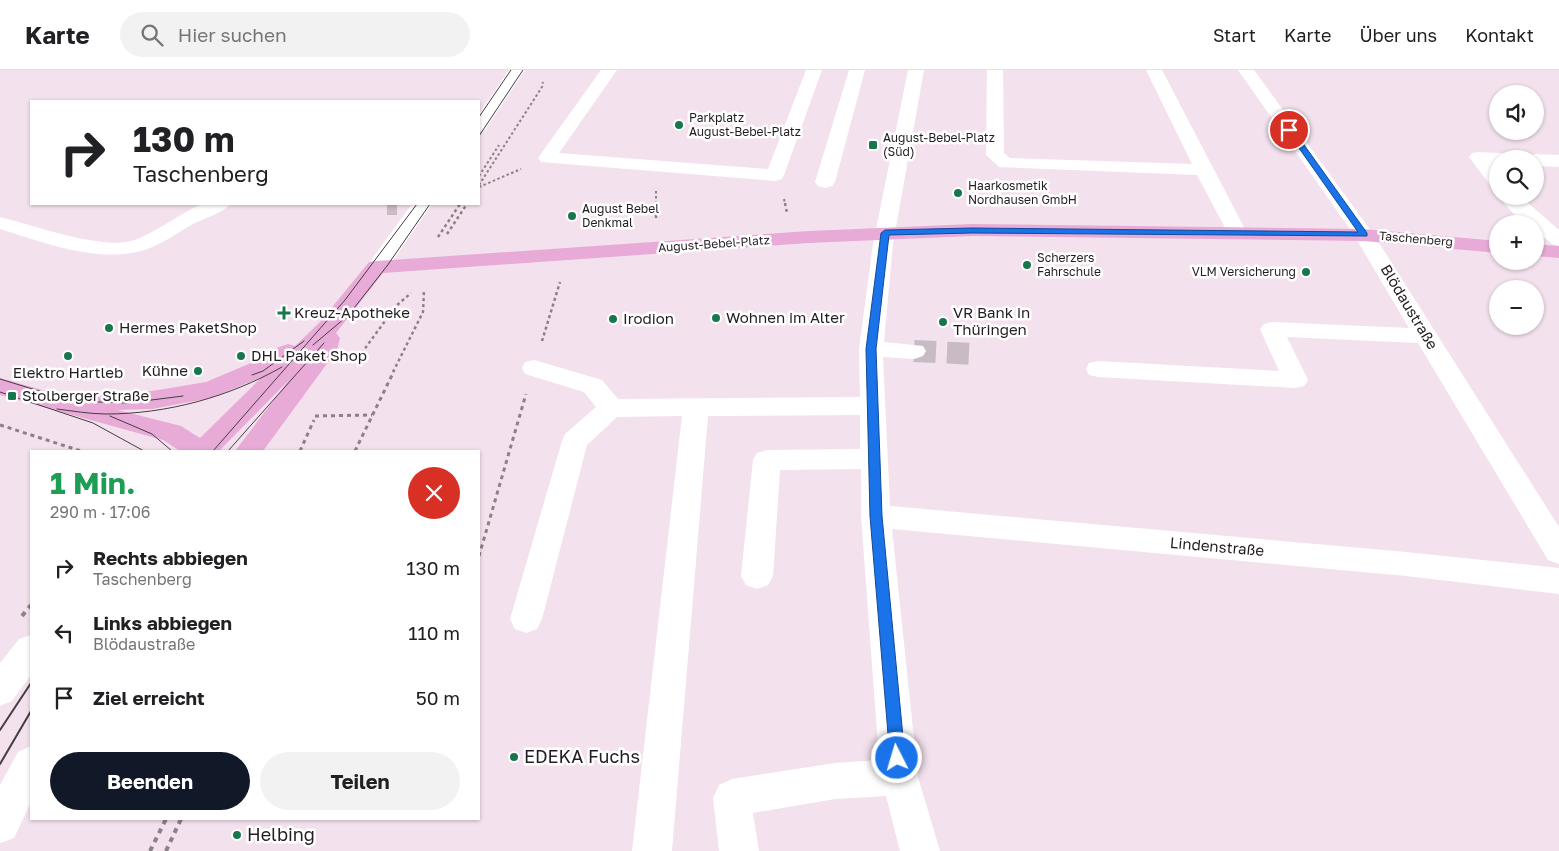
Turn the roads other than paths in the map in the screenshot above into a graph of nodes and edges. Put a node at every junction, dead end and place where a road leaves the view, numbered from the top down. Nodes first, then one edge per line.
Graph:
1 (517, 70) edge
2 (609, 70) edge
3 (814, 70) edge
4 (857, 70) edge
5 (916, 70) edge
6 (995, 70) edge
7 (1154, 70) edge
8 (1246, 70) edge
9 (480, 125) edge
10 (1489, 158) edge
11 (1544, 160) edge
12 (1559, 161) edge
13 (1204, 170) junction
14 (1489, 171) edge
15 (825, 182) dead end
16 (217, 205) edge
17 (420, 205) edge
18 (1516, 205) edge
19 (0, 223) edge
20 (885, 233) junction
21 (1237, 233) junction
22 (1364, 235) junction
23 (1559, 240) edge
24 (1489, 246) edge
25 (1544, 251) edge
26 (1559, 252) edge
27 (377, 267) junction
28 (327, 328) junction
29 (1426, 336) junction
30 (871, 349) junction
31 (914, 351) tunnel mouth
32 (534, 368) road end
33 (1098, 368) dead end
34 (0, 386) edge
35 (60, 404) junction
36 (872, 406) junction
37 (696, 407) junction
38 (610, 408) junction
39 (200, 450) edge
40 (203, 450) edge
41 (250, 450) edge
42 (874, 459) junction
43 (876, 516) junction
44 (1559, 552) edge
45 (757, 576) dead end
46 (1559, 581) edge
47 (526, 619) dead end
48 (30, 649) edge
49 (0, 690) edge
50 (30, 766) edge
51 (899, 777) junction
52 (0, 824) edge
53 (652, 851) edge
54 (739, 851) edge
55 (920, 851) edge

1 - 9 street
2 - 3 street
4 - 15 street
5 - 20 street
6 - 13 street
7 - 13 street
8 - 22 street, Blödaustraße
10 - 14 street
11 - 12 street
13 - 21 street
16 - 19 street
17 - 27 street
18 - 23 street
20 - 21 main road, Taschenberg
20 - 27 main road, August-Bebel-Platz
20 - 30 street
21 - 22 main road, Taschenberg
22 - 24 main road, Taschenberg
22 - 29 street, Blödaustraße
25 - 26 main road
27 - 28 main road
28 - 35 main road
28 - 40 main road
28 - 41 main road
29 - 33 street
29 - 44 street, Blödaustraße
30 - 31 street
30 - 36 street
32 - 38 street
34 - 35 main road
35 - 39 main road
36 - 37 street
36 - 42 street
37 - 38 street
37 - 53 street
38 - 47 street
42 - 43 street
42 - 45 street
43 - 46 street, Lindenstraße
43 - 51 street
48 - 49 street
50 - 52 street
51 - 54 street
51 - 55 street

